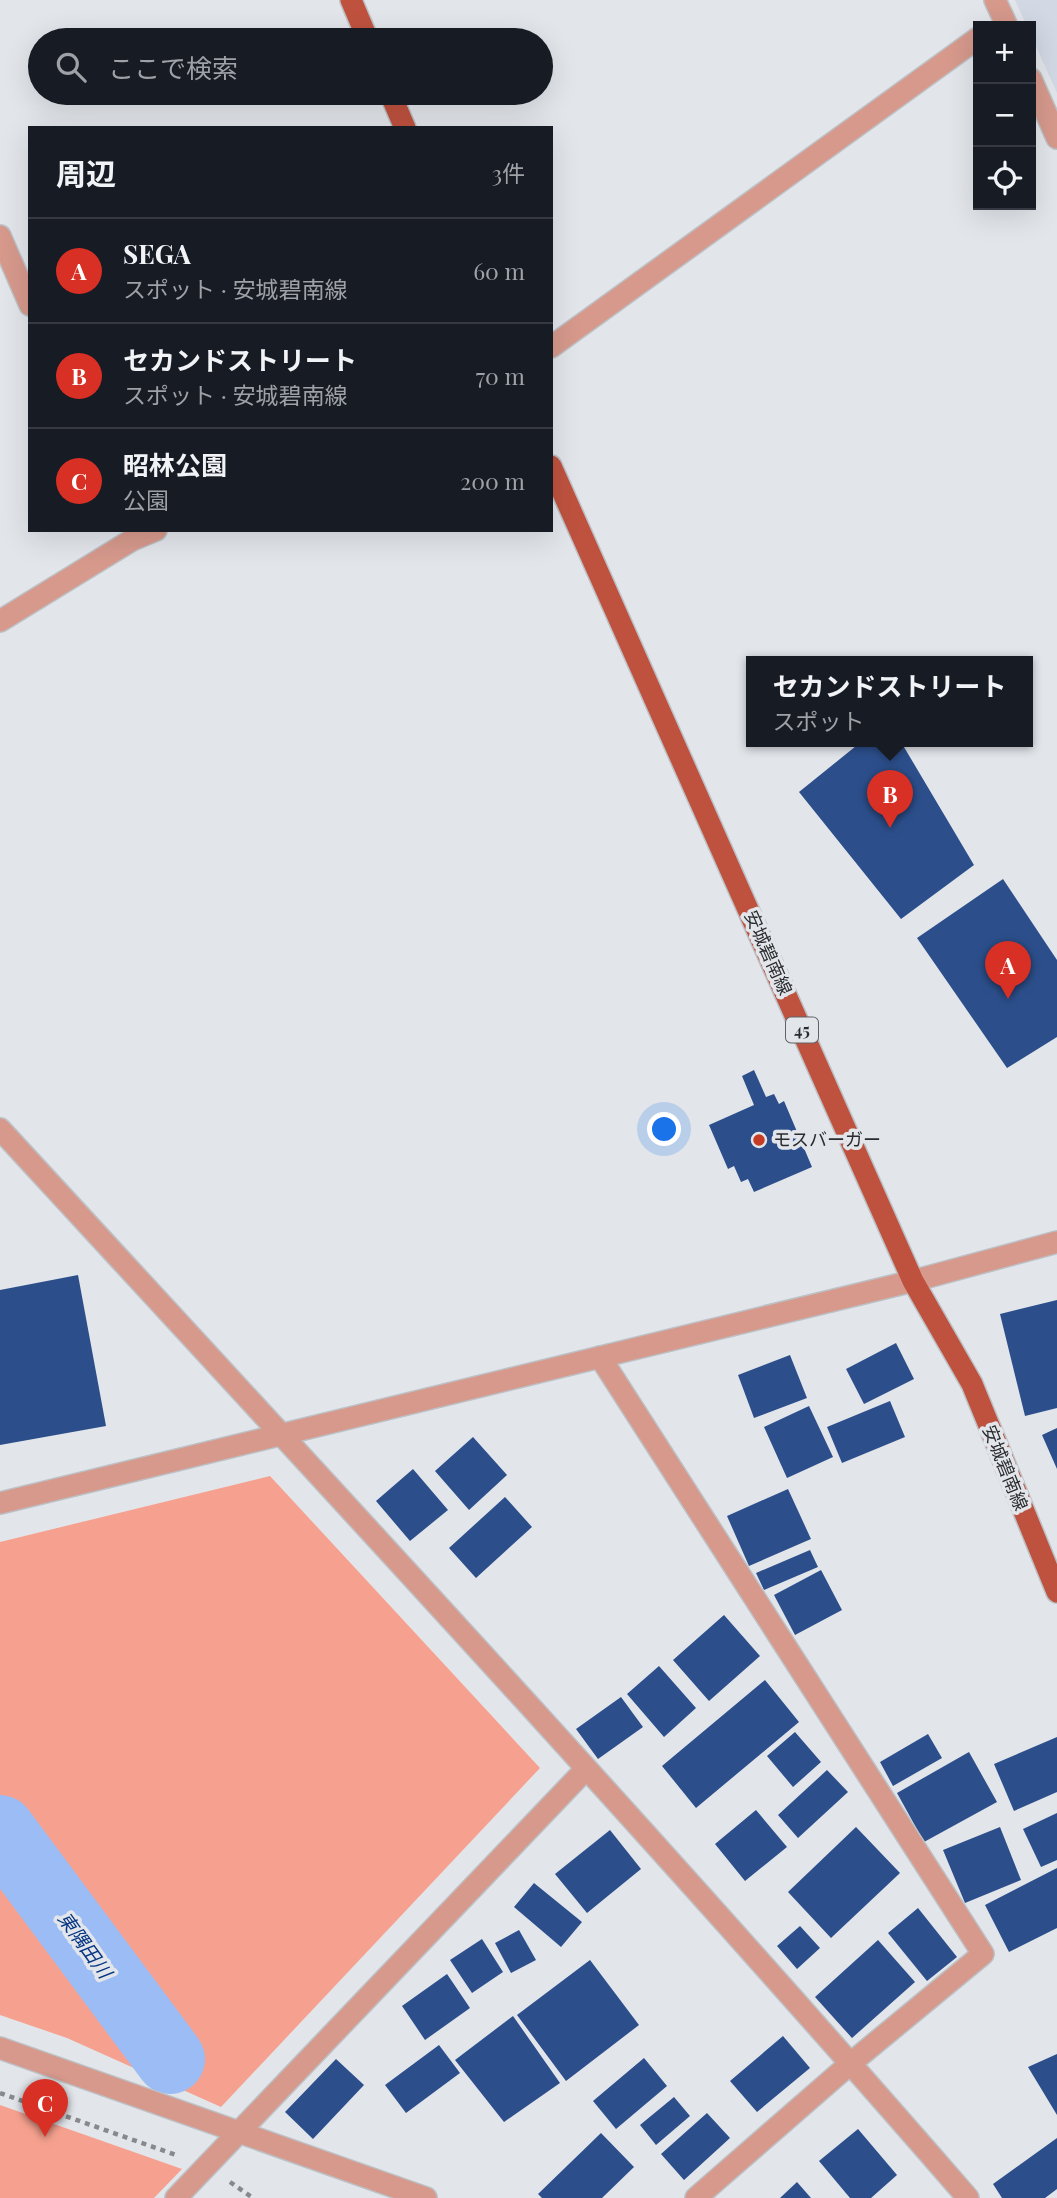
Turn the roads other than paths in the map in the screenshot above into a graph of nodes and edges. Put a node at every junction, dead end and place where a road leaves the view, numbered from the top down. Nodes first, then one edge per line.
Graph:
1 (351, 0) edge
2 (995, 0) edge
3 (1001, 21) edge
4 (363, 28) edge
5 (973, 42) edge
6 (1033, 84) edge
7 (395, 105) edge
8 (404, 126) edge
9 (1057, 138) edge
10 (0, 236) edge
11 (28, 300) edge
12 (553, 346) edge
13 (553, 471) edge
14 (130, 535) edge
15 (0, 621) edge
16 (0, 1129) edge
17 (1057, 1242) edge
18 (913, 1281) junction
19 (600, 1357) junction
20 (281, 1434) junction
21 (0, 1503) edge
22 (1057, 1592) edge
23 (586, 1769) junction
24 (0, 2048) edge
25 (851, 2063) junction
26 (238, 2132) junction
27 (176, 2198) edge
28 (426, 2198) edge
29 (696, 2198) edge
30 (968, 2198) edge

1 - 4 main road
2 - 3 street
5 - 12 street
6 - 9 street
7 - 8 main road
10 - 11 street
13 - 18 main road, 安城碧南線 / 45
14 - 15 street
16 - 20 street
17 - 18 street
18 - 19 street
18 - 22 main road, 安城碧南線 / 45
19 - 20 street
19 - 25 street
20 - 21 street
20 - 23 street
23 - 25 street
23 - 26 street
24 - 26 street
25 - 29 street
25 - 30 street
26 - 27 street
26 - 28 street

